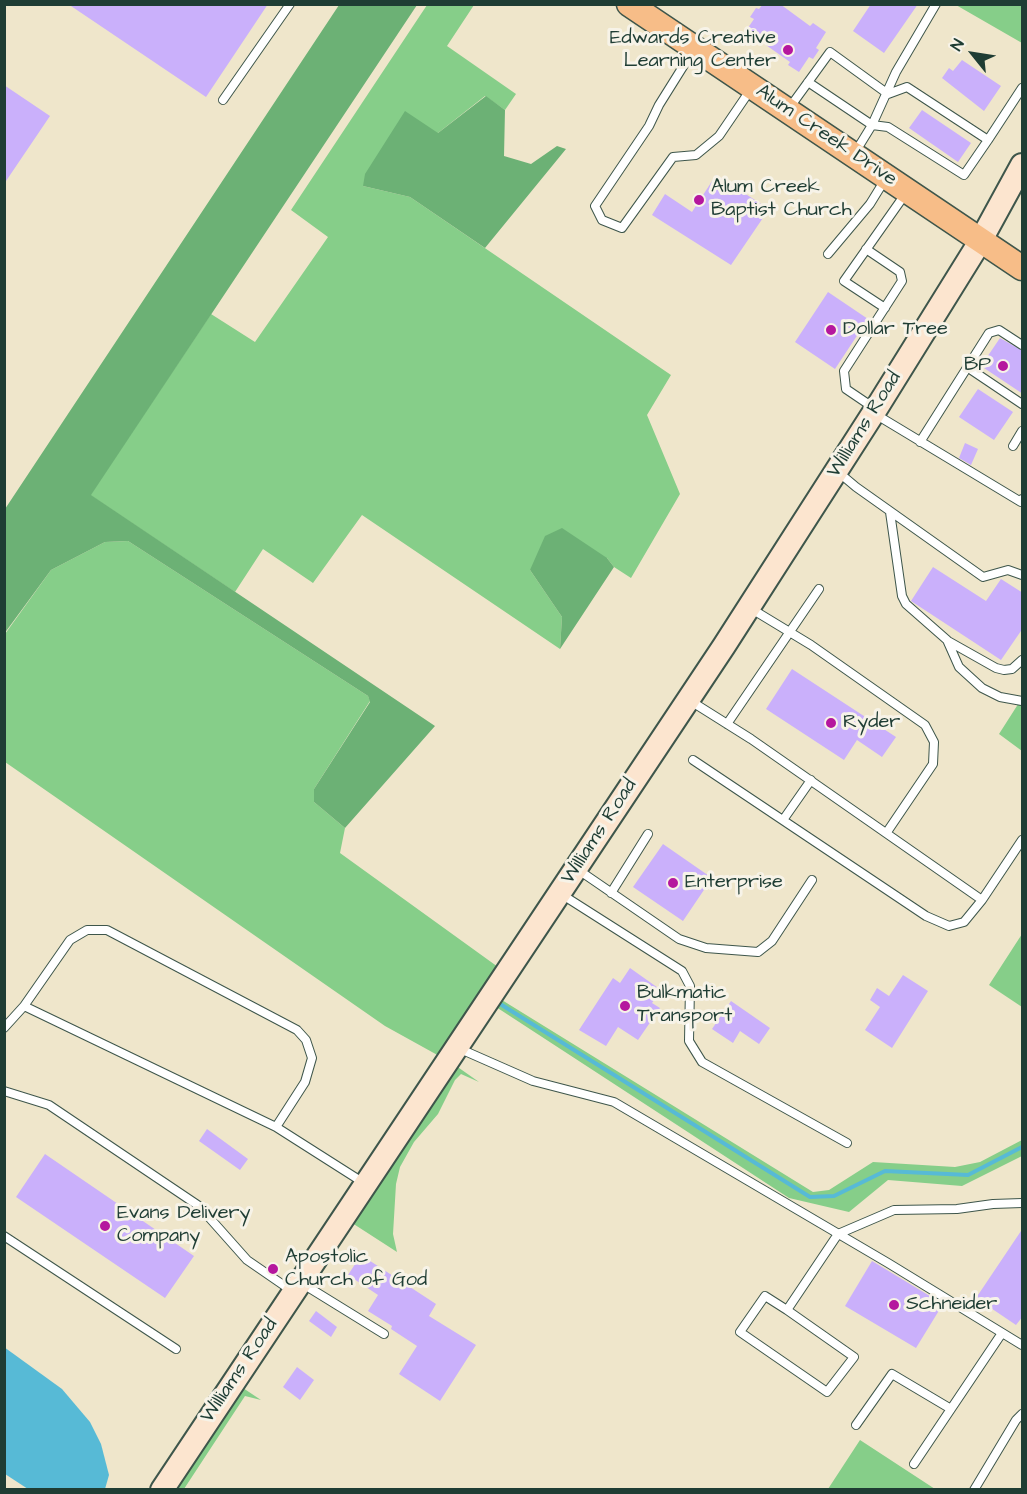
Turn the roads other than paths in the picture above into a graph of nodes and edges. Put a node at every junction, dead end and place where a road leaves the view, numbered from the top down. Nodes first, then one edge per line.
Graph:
1 (290, 4) edge
2 (629, 4) edge
3 (936, 4) edge
4 (694, 48) junction
5 (808, 82) junction
6 (753, 87) junction
7 (1023, 88) edge
8 (888, 94) junction
9 (223, 100) dead end
10 (787, 110) junction
11 (872, 125) junction
12 (988, 140) junction
13 (854, 155) junction
14 (1023, 165) edge
15 (886, 177) junction
16 (908, 191) junction
17 (981, 240) junction
18 (866, 249) junction
19 (828, 254) dead end
20 (1023, 268) edge
21 (885, 308) junction
22 (1023, 345) edge
23 (967, 367) junction
24 (1023, 404) edge
25 (874, 411) junction
26 (1023, 431) edge
27 (920, 442) junction
28 (1013, 446) dead end
29 (836, 470) junction
30 (1023, 499) edge
31 (890, 512) junction
32 (1023, 575) edge
33 (819, 589) dead end
34 (748, 607) junction
35 (789, 632) junction
36 (947, 640) junction
37 (1023, 660) edge
38 (688, 699) junction
39 (1023, 701) edge
40 (727, 724) junction
41 (693, 760) dead end
42 (811, 780) junction
43 (783, 820) junction
44 (886, 832) junction
45 (648, 834) dead end
46 (1023, 840) edge
47 (576, 868) junction
48 (812, 880) dead end
49 (560, 893) junction
50 (611, 893) junction
51 (982, 900) junction
52 (24, 1006) junction
53 (4, 1028) edge
54 (457, 1047) junction
55 (4, 1091) edge
56 (276, 1127) junction
57 (847, 1143) dead end
58 (365, 1184) junction
59 (1023, 1203) edge
60 (838, 1234) junction
61 (4, 1236) edge
62 (296, 1287) junction
63 (788, 1310) junction
64 (1002, 1333) junction
65 (384, 1334) dead end
66 (1023, 1346) edge
67 (176, 1349) dead end
68 (951, 1409) junction
69 (1023, 1414) edge
70 (856, 1425) dead end
71 (914, 1464) dead end
72 (162, 1490) edge
73 (974, 1490) edge

1 - 9 lane
2 - 4 main road, Alum Creek Drive
3 - 8 lane
4 - 6 main road, Alum Creek Drive
4 - 6 lane
5 - 8 lane
5 - 10 lane
5 - 11 lane
6 - 10 main road, Alum Creek Drive
7 - 12 lane
8 - 11 lane
8 - 12 lane
10 - 13 main road, Alum Creek Drive
11 - 12 lane
11 - 13 lane
13 - 15 main road, Alum Creek Drive
14 - 17 main road, Williams Road
15 - 16 main road, Alum Creek Drive
15 - 19 lane
16 - 17 main road, Alum Creek Drive
16 - 18 lane
17 - 20 main road, Alum Creek Drive
17 - 25 main road, Williams Road
18 - 21 lane
18 - 21 lane
21 - 25 lane
22 - 23 lane
23 - 24 lane
23 - 27 lane
25 - 27 lane
25 - 29 main road, Williams Road
26 - 28 lane
27 - 30 lane
29 - 31 lane
29 - 34 main road, Williams Road
31 - 32 lane
31 - 36 lane
33 - 35 lane
34 - 35 lane
34 - 38 main road, Williams Road
35 - 40 lane
35 - 44 lane
36 - 37 lane
36 - 39 lane
38 - 40 lane
38 - 47 main road, Williams Road
40 - 42 lane
41 - 43 lane
42 - 43 lane
42 - 44 lane
43 - 51 lane
44 - 51 lane
45 - 50 lane
46 - 51 lane
47 - 49 main road, Williams Road
47 - 50 lane
48 - 50 lane
49 - 54 main road, Williams Road
49 - 57 lane
52 - 53 lane
52 - 56 lane
52 - 56 lane
54 - 58 main road, Williams Road
54 - 60 lane
55 - 62 lane
56 - 58 lane
58 - 62 main road, Williams Road
59 - 60 lane
60 - 63 lane
60 - 64 lane
61 - 67 lane
62 - 65 lane
62 - 72 main road, Williams Road
63 - 63 lane
64 - 66 lane
64 - 68 lane
68 - 70 lane
68 - 71 lane
69 - 73 lane

